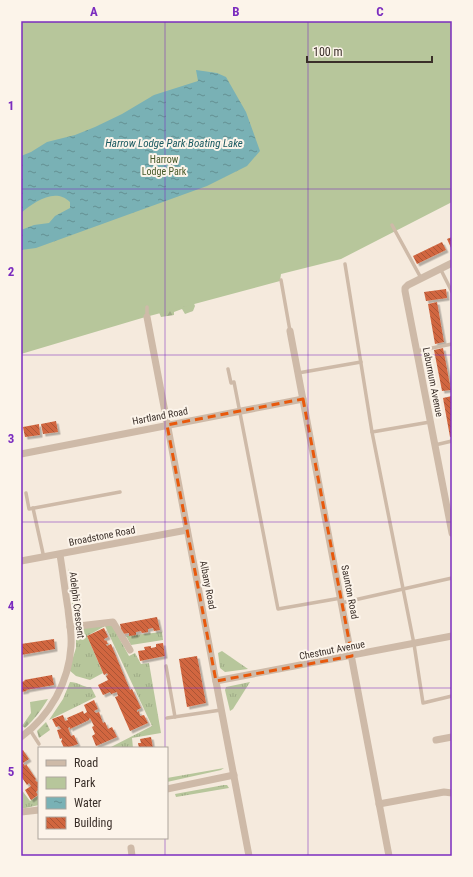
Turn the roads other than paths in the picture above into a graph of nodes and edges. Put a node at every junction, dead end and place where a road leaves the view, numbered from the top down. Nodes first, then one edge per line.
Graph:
1 (392, 225) dead end
2 (452, 263) edge
3 (345, 264) dead end
4 (440, 268) junction
5 (421, 278) junction
6 (281, 280) dead end
7 (452, 292) edge
8 (147, 307) dead end
9 (147, 317) joint
10 (290, 331) joint
11 (452, 344) edge
12 (417, 351) junction
13 (361, 362) junction
14 (228, 369) dead end
15 (298, 373) junction
16 (303, 399) junction
17 (239, 411) junction
18 (430, 422) junction
19 (168, 425) junction
20 (372, 432) junction
21 (452, 441) edge
22 (435, 445) junction
23 (21, 454) edge
24 (120, 492) dead end
25 (26, 493) dead end
26 (33, 508) junction
27 (188, 530) junction
28 (452, 533) edge
29 (60, 555) junction
30 (44, 558) junction
31 (21, 562) edge
32 (452, 578) edge
33 (403, 589) junction
34 (341, 600) junction
35 (70, 627) junction
36 (452, 636) edge
37 (414, 644) junction
38 (130, 650) dead end
39 (352, 656) junction
40 (166, 666) dead end
41 (216, 682) junction
42 (452, 696) edge
43 (221, 710) junction
44 (175, 717) junction
45 (167, 718) dead end
46 (30, 730) junction
47 (22, 735) edge
48 (452, 736) edge
49 (436, 740) dead end
50 (39, 744) dead end
51 (234, 775) junction
52 (168, 788) edge
53 (452, 793) edge
54 (379, 804) junction
55 (38, 810) edge
56 (21, 812) edge
57 (131, 848) dead end
58 (132, 856) edge
59 (249, 856) edge
60 (389, 856) edge

1 - 5 lane
2 - 4 street, Laburnum Avenue
3 - 13 lane
4 - 5 street, Laburnum Avenue
4 - 7 lane
5 - 12 street, Laburnum Avenue
6 - 10 lane
8 - 9 lane
9 - 19 street, Albany Road
10 - 15 street, Saunton Road
11 - 12 lane
12 - 18 street, Laburnum Avenue
13 - 15 lane
13 - 20 lane
14 - 17 lane
15 - 16 street, Saunton Road
16 - 17 street, Hartland Road
16 - 34 street, Saunton Road
17 - 19 street, Hartland Road
17 - 34 lane
18 - 20 lane
18 - 22 street, Laburnum Avenue
19 - 23 street, Hartland Road
19 - 27 street, Albany Road
20 - 33 lane
21 - 22 lane
22 - 28 street, Laburnum Avenue
24 - 26 lane
25 - 26 lane
26 - 30 lane
27 - 29 street, Broadstone Road
27 - 41 street, Albany Road
29 - 30 street, Broadstone Road
29 - 35 street, Adelphi Crescent
30 - 31 street, Broadstone Road
32 - 33 lane
33 - 34 lane
33 - 37 lane
34 - 39 street, Saunton Road
35 - 38 street
35 - 46 street, Adelphi Crescent
36 - 37 street, Chestnut Avenue
37 - 39 street, Chestnut Avenue
37 - 42 lane
39 - 41 street, Chestnut Avenue
39 - 54 street, Saunton Road
40 - 44 lane
41 - 43 street, Albany Road
43 - 44 lane
43 - 51 street, Albany Road
44 - 45 lane
46 - 47 street, Adelphi Crescent
46 - 50 lane
48 - 49 street
51 - 52 street
51 - 59 street, Albany Road
53 - 54 street
54 - 60 street, Saunton Road
55 - 56 street
57 - 58 street

